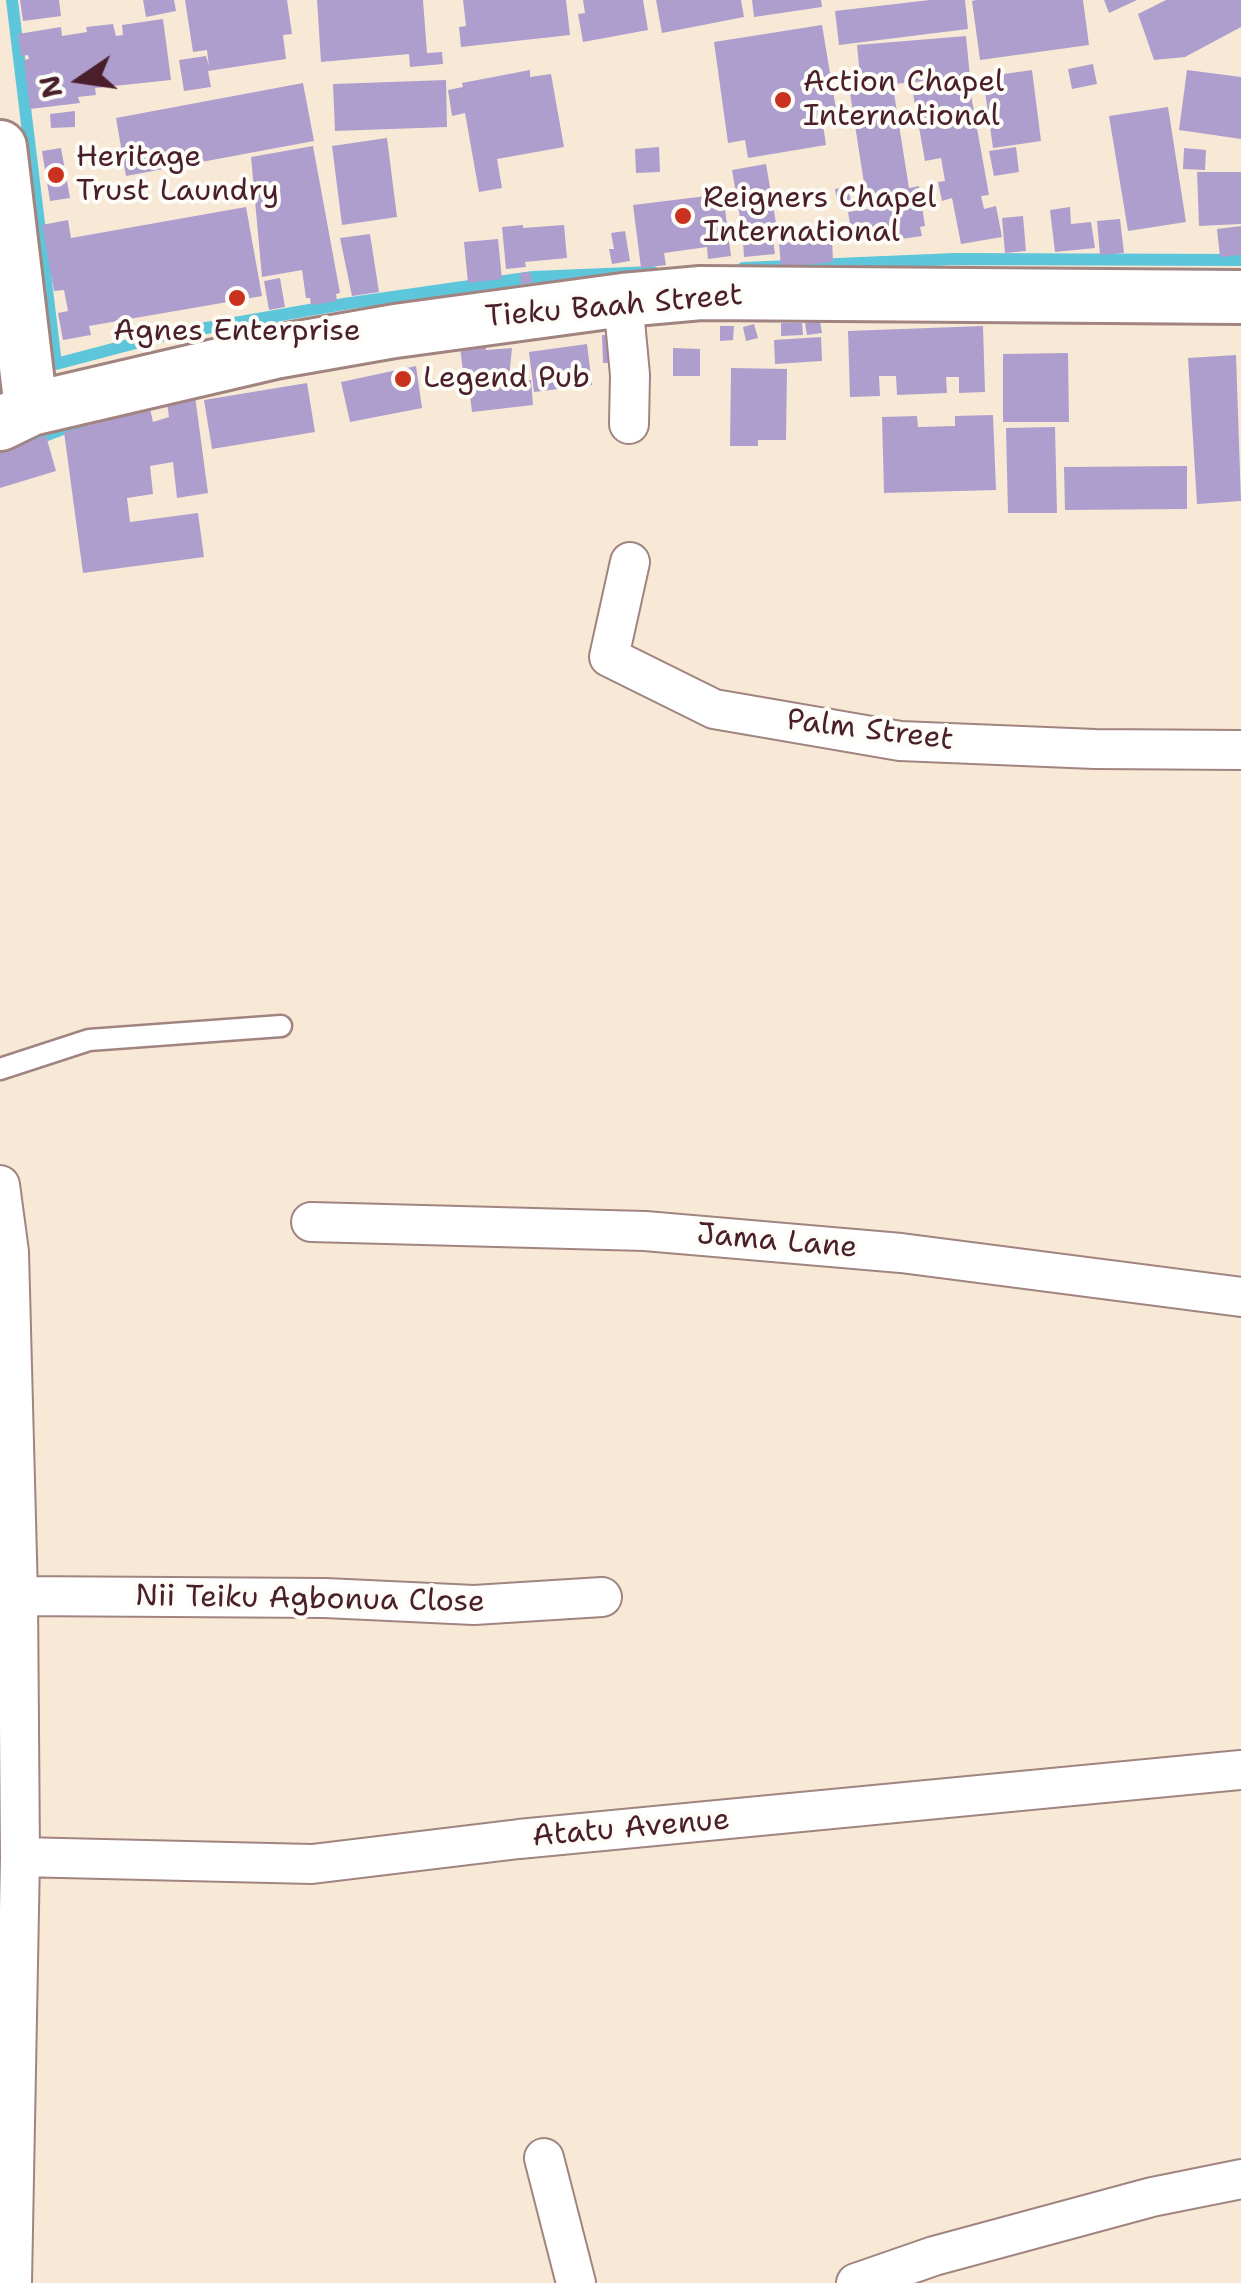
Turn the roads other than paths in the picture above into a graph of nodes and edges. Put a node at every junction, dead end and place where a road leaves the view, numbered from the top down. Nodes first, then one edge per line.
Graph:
1 (0, 147) edge
2 (1241, 297) edge
3 (623, 300) junction
4 (15, 417) edge
5 (630, 424) dead end
6 (630, 562) dead end
7 (1241, 750) edge
8 (281, 1026) dead end
9 (0, 1069) edge
10 (0, 1185) edge
11 (311, 1222) dead end
12 (1241, 1297) edge
13 (18, 1596) junction
14 (602, 1597) dead end
15 (1241, 1770) edge
16 (20, 1856) junction
17 (544, 2158) dead end
18 (1241, 2179) edge
19 (12, 2283) edge
20 (576, 2283) edge
21 (856, 2283) edge

1 - 4 street
2 - 3 street, Tieku Baah Street
3 - 4 street, Tieku Baah Street
3 - 5 street
6 - 7 street, Palm Street
8 - 9 lane
10 - 13 street
11 - 12 street, Jama Lane
13 - 14 street, Nii Teiku Agbonua Close
13 - 16 street
15 - 16 street, Atatu Avenue
16 - 19 street
17 - 20 street
18 - 21 street

